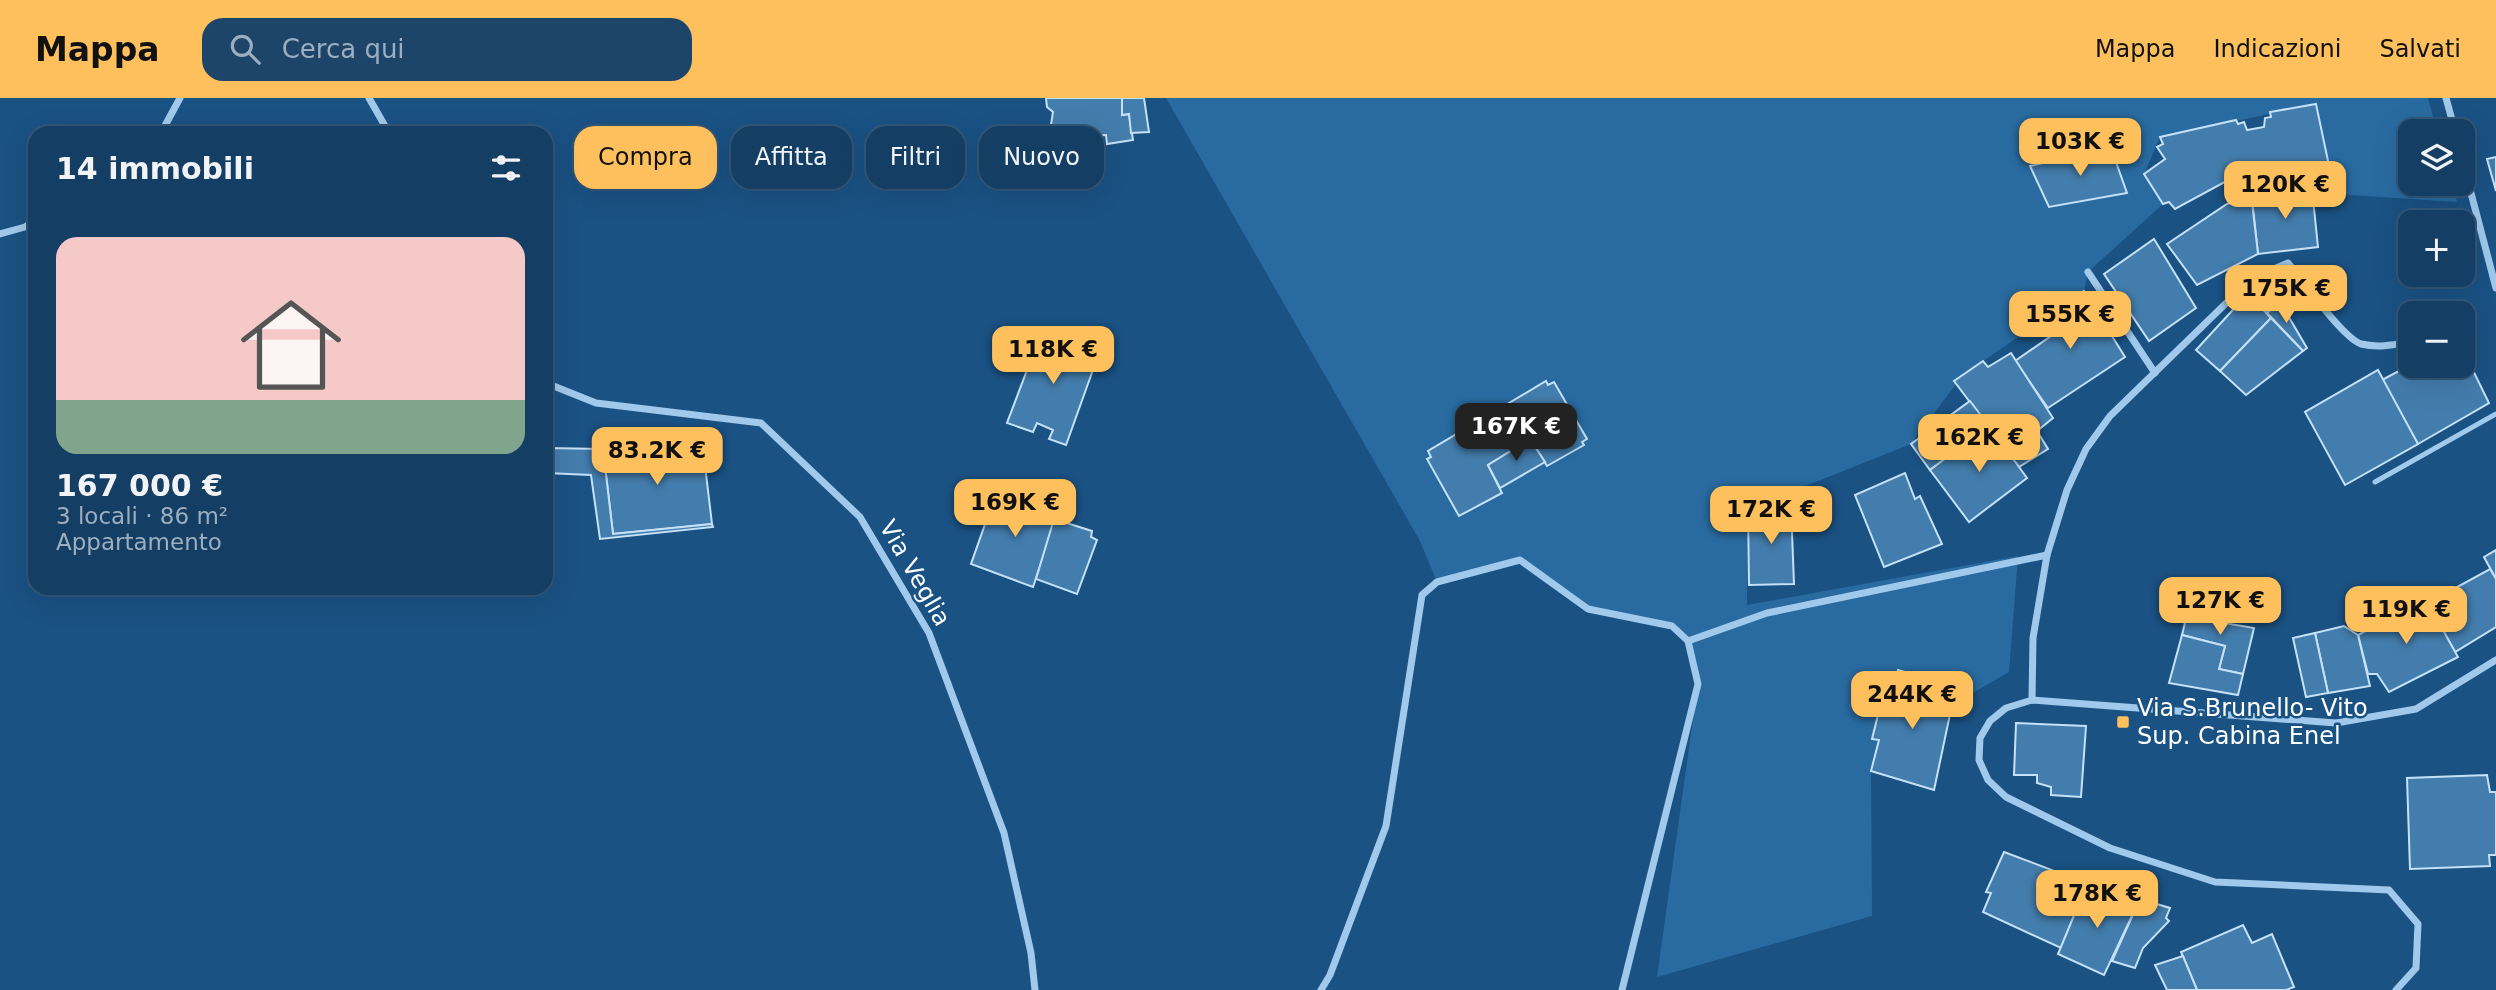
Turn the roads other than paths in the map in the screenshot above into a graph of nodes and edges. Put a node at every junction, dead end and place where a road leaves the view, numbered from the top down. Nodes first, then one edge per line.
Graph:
1 (180, 98) edge
2 (369, 98) edge
3 (2446, 98) edge
4 (2452, 119) edge
5 (165, 126) edge
6 (385, 126) edge
7 (2472, 196) edge
8 (28, 225) edge
9 (0, 234) edge
10 (2088, 272) dead end
11 (2496, 288) edge
12 (2398, 344) edge
13 (2155, 373) junction
14 (553, 386) edge
15 (2496, 414) edge
16 (2375, 482) dead end
17 (2047, 555) junction
18 (1688, 641) junction
19 (2496, 660) edge
20 (2032, 700) junction
21 (1035, 990) edge
22 (1321, 990) edge
23 (1622, 990) edge
24 (2396, 990) edge

1 - 5 street
2 - 6 street
3 - 4 street
7 - 11 street
8 - 9 street
10 - 13 street
12 - 13 street
13 - 17 street
14 - 21 street, Via Veglia
15 - 16 lane
17 - 18 street
17 - 20 street
18 - 22 street
18 - 23 street
19 - 20 street
20 - 24 street

